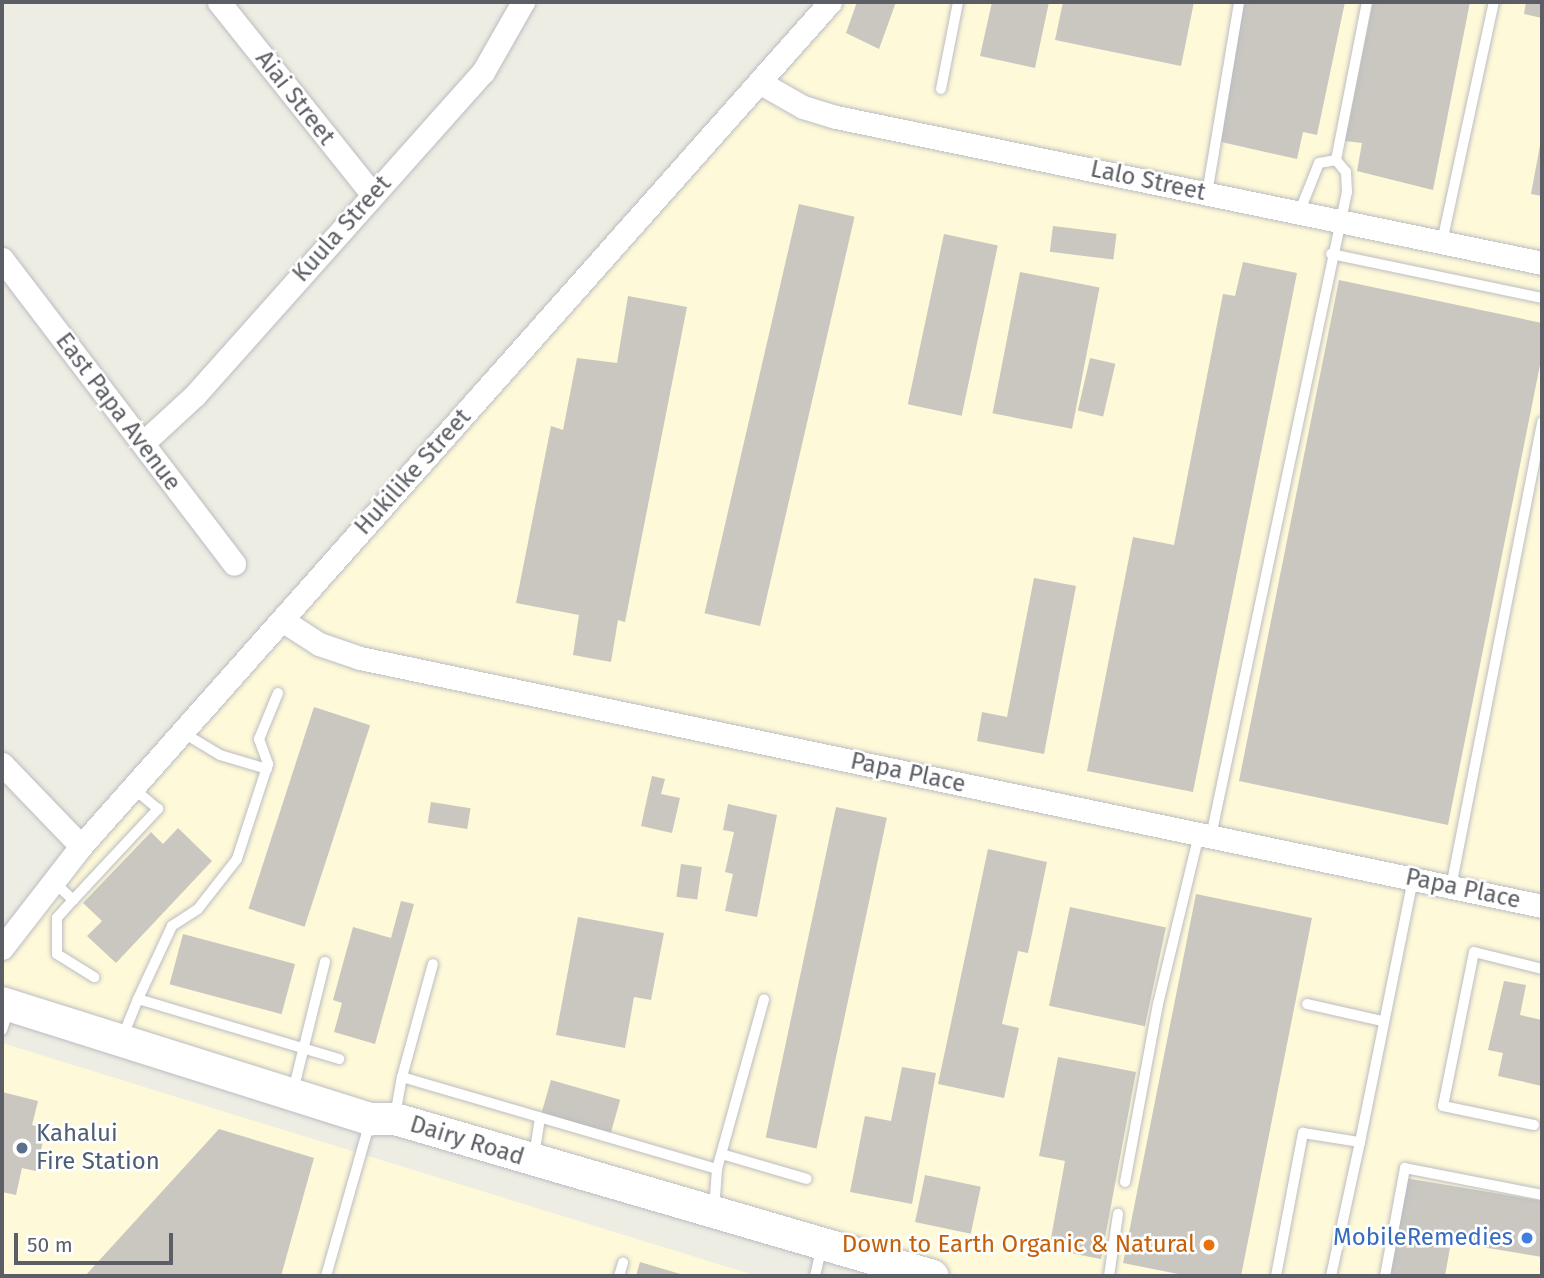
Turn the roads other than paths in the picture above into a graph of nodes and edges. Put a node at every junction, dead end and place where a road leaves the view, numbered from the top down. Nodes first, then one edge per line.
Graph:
1 (219, 2) edge
2 (523, 2) edge
3 (830, 2) edge
4 (958, 2) edge
5 (1239, 2) edge
6 (1367, 2) edge
7 (1494, 2) edge
8 (759, 82) junction
9 (941, 89) dead end
10 (1336, 160) junction
11 (372, 194) junction
12 (1207, 194) junction
13 (1299, 213) junction
14 (1339, 221) junction
15 (1442, 242) junction
16 (1331, 254) junction
17 (2, 259) edge
18 (1542, 263) edge
19 (1542, 298) edge
20 (1542, 422) edge
21 (143, 443) junction
22 (234, 564) dead end
23 (282, 620) junction
24 (278, 694) dead end
25 (183, 733) junction
26 (2, 764) edge
27 (267, 769) junction
28 (133, 788) junction
29 (1205, 835) junction
30 (82, 846) junction
31 (1413, 878) junction
32 (55, 883) junction
33 (1451, 887) junction
34 (73, 900) junction
35 (1542, 906) edge
36 (2, 948) edge
37 (325, 962) dead end
38 (433, 964) dead end
39 (1542, 969) edge
40 (94, 977) dead end
41 (138, 999) junction
42 (764, 999) dead end
43 (1307, 1004) dead end
44 (5, 1013) edge
45 (1382, 1021) junction
46 (122, 1039) junction
47 (301, 1050) junction
48 (339, 1059) dead end
49 (402, 1077) junction
50 (293, 1092) junction
51 (540, 1117) junction
52 (383, 1119) junction
53 (1534, 1125) dead end
54 (1360, 1142) junction
55 (725, 1155) junction
56 (533, 1162) junction
57 (717, 1169) junction
58 (807, 1179) dead end
59 (1125, 1182) dead end
60 (1542, 1195) edge
61 (713, 1213) junction
62 (1118, 1214) dead end
63 (824, 1240) junction
64 (622, 1263) dead end
65 (326, 1276) edge
66 (619, 1276) edge
67 (815, 1276) edge
68 (933, 1276) edge
69 (1109, 1276) edge
70 (1276, 1276) edge
71 (1331, 1276) edge
72 (1385, 1276) edge

1 - 11 street, Aiai Street
2 - 11 street, Kuula Street
3 - 8 street, Hukilike Street
4 - 9 lane
5 - 12 lane
6 - 10 lane
7 - 15 lane
8 - 12 street, Lalo Street
8 - 23 street, Hukilike Street
10 - 13 lane
10 - 14 lane
11 - 21 street, Kuula Street
12 - 13 street, Lalo Street
13 - 14 street, Lalo Street
14 - 15 street, Lalo Street
14 - 16 lane
15 - 18 street, Lalo Street
16 - 19 lane
16 - 29 lane
17 - 21 street, East Papa Avenue
20 - 33 lane
21 - 22 street, East Papa Avenue
23 - 25 street, Hukilike Street
23 - 29 street, Papa Place
24 - 27 lane
25 - 27 lane
25 - 28 street, Hukilike Street
26 - 30 street
27 - 41 lane
28 - 30 street, Hukilike Street
28 - 34 lane
29 - 31 street, Papa Place
29 - 59 lane
30 - 32 street, Hukilike Street
31 - 33 street, Papa Place
31 - 45 lane
32 - 34 lane
32 - 36 street, Hukilike Street
33 - 35 street, Papa Place
34 - 40 lane
37 - 47 lane
38 - 49 lane
39 - 53 lane
41 - 46 lane
41 - 47 lane
42 - 55 lane
43 - 45 lane
44 - 46 main road, Dairy Road
45 - 54 lane
46 - 50 main road, Dairy Road
47 - 48 lane
47 - 50 lane
49 - 51 lane
49 - 52 lane
50 - 52 main road, Dairy Road
51 - 56 lane
51 - 57 lane
52 - 56 main road, Dairy Road
52 - 65 lane
54 - 70 lane
54 - 71 lane
55 - 57 lane
55 - 58 lane
56 - 61 main road, Dairy Road
57 - 61 lane
60 - 72 lane
61 - 63 main road, Dairy Road
62 - 69 lane
63 - 67 lane
63 - 68 main road, Dairy Road
64 - 66 lane

